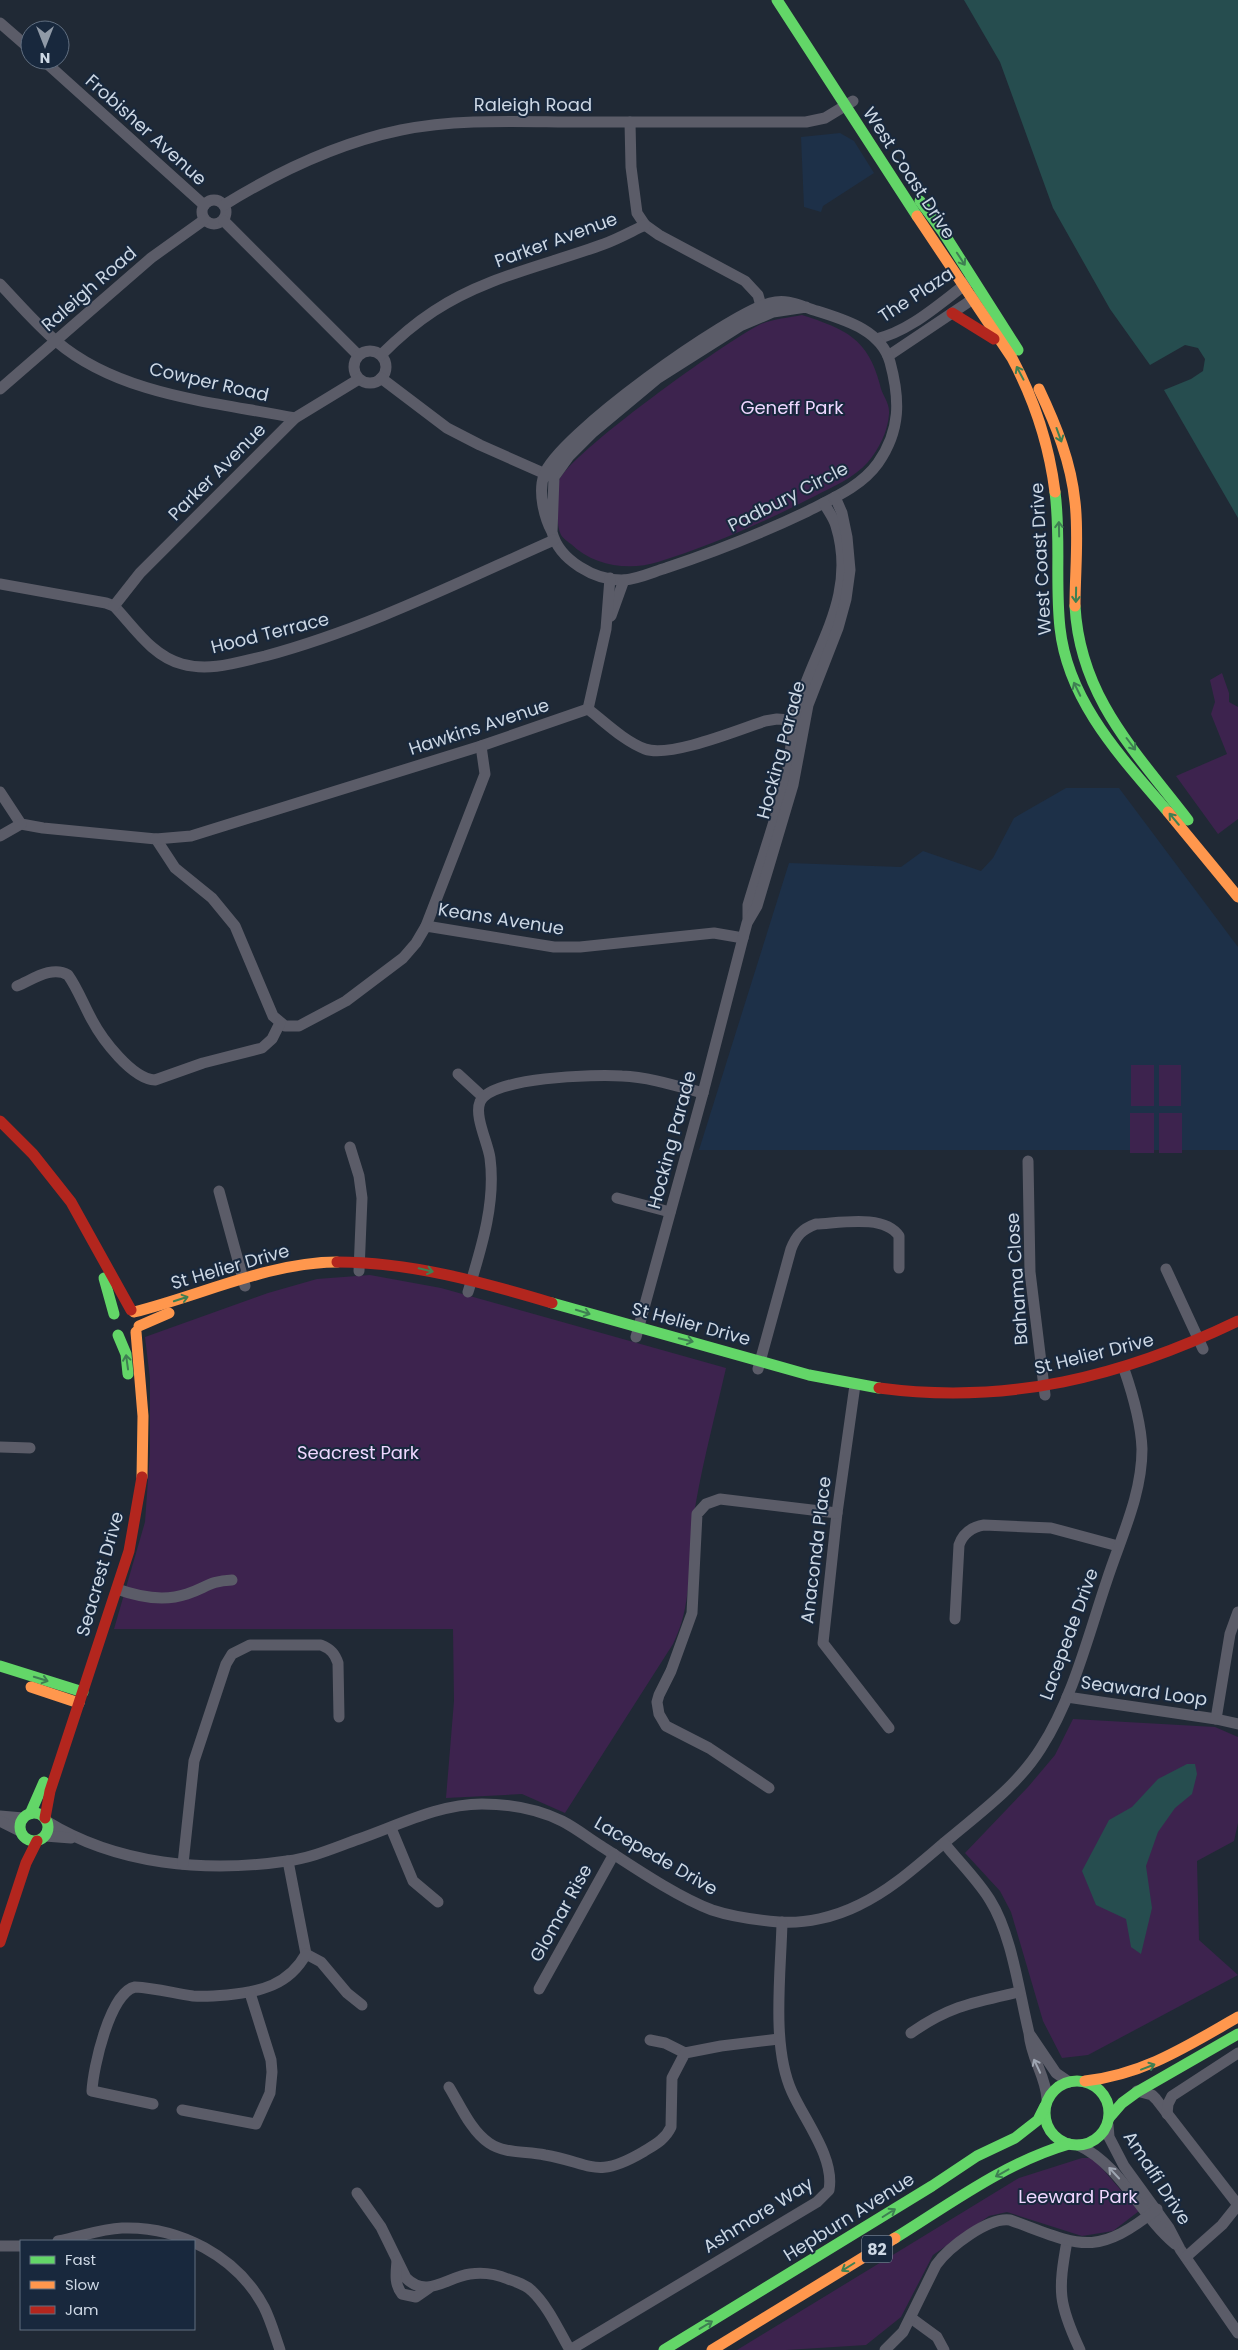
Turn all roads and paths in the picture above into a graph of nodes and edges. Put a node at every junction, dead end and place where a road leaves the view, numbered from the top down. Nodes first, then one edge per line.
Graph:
1 (777, 0) edge
2 (789, 0) edge
3 (0, 23) edge
4 (20, 40) edge
5 (54, 70) edge
6 (849, 104) junction
7 (630, 122) junction
8 (224, 205) junction
9 (204, 206) junction
10 (204, 220) junction
11 (224, 221) junction
12 (646, 225) junction
13 (973, 279) junction
14 (0, 284) edge
15 (963, 286) junction
16 (982, 293) junction
17 (972, 300) junction
18 (762, 311) junction
19 (952, 313) junction
20 (908, 325) junction
21 (917, 336) junction
22 (876, 339) junction
23 (999, 340) junction
24 (56, 341) junction
25 (381, 355) junction
26 (358, 356) junction
27 (888, 356) junction
28 (381, 378) junction
29 (359, 380) junction
30 (0, 389) edge
31 (295, 418) junction
32 (549, 475) junction
33 (835, 498) junction
34 (824, 503) junction
35 (553, 536) junction
36 (610, 578) junction
37 (624, 580) junction
38 (0, 584) edge
39 (114, 606) junction
40 (606, 629) junction
41 (588, 709) junction
42 (799, 721) junction
43 (481, 746) junction
44 (0, 792) edge
45 (21, 824) junction
46 (0, 836) edge
47 (156, 839) junction
48 (1238, 886) edge
49 (1238, 897) edge
50 (426, 926) junction
51 (743, 938) junction
52 (17, 986) dead end
53 (285, 1025) junction
54 (458, 1074) dead end
55 (704, 1093) junction
56 (483, 1097) junction
57 (0, 1121) edge
58 (0, 1132) edge
59 (350, 1148) dead end
60 (1028, 1161) dead end
61 (219, 1191) dead end
62 (617, 1198) dead end
63 (670, 1212) junction
64 (359, 1266) junction
65 (899, 1268) dead end
66 (1166, 1270) dead end
67 (244, 1283) junction
68 (472, 1289) junction
69 (506, 1302) dead end
70 (133, 1311) junction
71 (114, 1314) junction
72 (1238, 1321) edge
73 (137, 1329) junction
74 (1238, 1331) edge
75 (637, 1333) junction
76 (118, 1335) junction
77 (1201, 1345) junction
78 (759, 1365) junction
79 (1125, 1373) junction
80 (854, 1389) junction
81 (1044, 1391) junction
82 (0, 1446) edge
83 (30, 1448) dead end
84 (837, 1513) junction
85 (1118, 1546) junction
86 (232, 1580) dead end
87 (117, 1589) junction
88 (1238, 1612) edge
89 (955, 1619) dead end
90 (0, 1666) edge
91 (0, 1676) edge
92 (76, 1696) junction
93 (1068, 1697) junction
94 (339, 1717) dead end
95 (1216, 1718) junction
96 (1238, 1724) edge
97 (889, 1728) dead end
98 (769, 1788) dead end
99 (0, 1816) edge
100 (26, 1816) junction
101 (46, 1820) junction
102 (0, 1821) edge
103 (391, 1828) junction
104 (21, 1833) junction
105 (41, 1838) junction
106 (78, 1839) junction
107 (944, 1843) junction
108 (614, 1854) junction
109 (288, 1861) junction
110 (183, 1864) junction
111 (438, 1902) dead end
112 (0, 1914) edge
113 (782, 1922) junction
114 (0, 1942) edge
115 (306, 1954) junction
116 (539, 1989) dead end
117 (1019, 1992) junction
118 (250, 1993) junction
119 (362, 2005) dead end
120 (1238, 2016) edge
121 (911, 2033) dead end
122 (1029, 2033) junction
123 (1238, 2034) edge
124 (779, 2039) junction
125 (650, 2040) dead end
126 (685, 2053) junction
127 (1238, 2054) edge
128 (1085, 2081) junction
129 (1070, 2082) junction
130 (449, 2087) dead end
131 (1136, 2091) junction
132 (1046, 2103) junction
133 (153, 2104) dead end
134 (182, 2110) dead end
135 (1167, 2114) junction
136 (1108, 2121) junction
137 (1073, 2145) junction
138 (357, 2193) dead end
139 (1238, 2205) edge
140 (1153, 2213) junction
141 (62, 2240) edge
142 (188, 2240) edge
143 (1068, 2241) junction
144 (195, 2242) edge
145 (0, 2246) edge
146 (20, 2246) edge
147 (1183, 2253) junction
148 (911, 2318) junction
149 (1238, 2333) edge
150 (280, 2350) edge
151 (570, 2350) edge
152 (664, 2350) edge
153 (712, 2350) edge
154 (885, 2350) edge
155 (944, 2350) edge
156 (1080, 2350) edge

1 - 6 main road, West Coast Drive
2 - 6 main road, West Coast Drive
3 - 4 street
5 - 9 street, Frobisher Avenue
6 - 7 street, Raleigh Road
6 -> 13 main road, West Coast Drive
6 - 15 main road, West Coast Drive
7 - 8 street, Raleigh Road
7 - 12 street
8 - 9 street
8 - 11 street
9 - 10 street
10 - 11 street
10 - 24 street, Raleigh Road
11 - 26 street
12 - 18 street
12 - 25 street, Parker Avenue
13 - 15 street, The Plaza
13 - 16 main road, West Coast Drive
14 - 24 street, Cowper Road
15 - 17 main road, West Coast Drive
15 - 20 street, The Plaza
16 - 17 street, The Plaza
16 -> 48 main road, West Coast Drive
17 - 19 street, The Plaza
17 - 23 main road, West Coast Drive
18 - 22 street, Padbury Circle
18 - 32 street, Padbury Circle
19 - 21 street, The Plaza
19 - 23 main road
20 - 21 street
20 - 22 street, The Plaza
21 - 27 street, The Plaza
22 - 27 street, Padbury Circle
49 -> 23 main road, West Coast Drive
24 - 30 street, Raleigh Road
24 - 31 street, Cowper Road
25 - 26 street
25 - 28 street
26 - 29 street
27 - 33 street, Padbury Circle
28 - 29 street
28 - 32 street
29 - 31 street, Parker Avenue
31 - 39 street, Parker Avenue
32 - 35 street
33 - 34 street, Padbury Circle
33 - 42 street, Hocking Parade
34 - 37 street, Padbury Circle
34 - 42 street, Hocking Parade
35 - 36 street, Padbury Circle
35 - 39 street, Hood Terrace
36 - 37 street, Padbury Circle
36 - 40 street
37 - 40 street
38 - 39 street
40 - 41 street
41 - 42 street
41 - 43 street, Hawkins Avenue
42 - 51 street, Hocking Parade
43 - 47 street, Hawkins Avenue
43 - 50 street
44 - 45 street
45 - 46 street
45 - 47 street, Hawkins Avenue
47 - 53 street
50 - 51 street, Keans Avenue
50 - 53 street, Keans Avenue
51 - 55 street, Hocking Parade
52 - 53 street
54 - 56 street
55 - 56 street
55 - 63 street, Hocking Parade
56 - 68 street
57 - 70 main road
58 - 71 main road
59 - 64 street
60 - 81 street, Bahama Close
61 - 67 street
62 - 63 street
63 - 75 street, Hocking Parade
64 - 67 main road, St Helier Drive
64 - 68 main road, St Helier Drive
65 - 78 street
66 - 77 street
70 -> 67 main road, St Helier Drive
67 - 73 main road, St Helier Drive
68 -> 75 main road, St Helier Drive
69 - 75 main road, St Helier Drive
70 - 71 main road
70 - 73 main road
71 - 76 main road
72 - 77 main road, St Helier Drive
73 - 76 main road
73 - 87 main road, Seacrest Drive
74 - 77 main road, St Helier Drive
75 - 78 main road, St Helier Drive
92 -> 76 main road, Seacrest Drive
77 - 79 main road, St Helier Drive
78 - 80 main road, St Helier Drive
79 - 81 main road, St Helier Drive
79 - 85 street, Lacepede Drive
80 - 81 main road, St Helier Drive
80 - 84 street, Anaconda Place
82 - 83 street
84 - 97 street, Anaconda Place
84 - 98 street
85 - 89 street
85 - 93 street, Lacepede Drive
86 - 87 street
87 - 92 main road, Seacrest Drive
88 - 95 street, Seaward Loop
90 -> 92 main road
91 - 92 main road
92 - 100 main road, Seacrest Drive
92 - 101 main road, Seacrest Drive
93 - 95 street, Seaward Loop
93 - 107 street, Lacepede Drive
94 - 110 street
95 - 96 street, Seaward Loop
99 - 100 street
100 - 101 main road
100 - 104 main road, Seacrest Drive
101 - 105 main road, Seacrest Drive
101 - 106 street, Lacepede Drive
102 - 104 street
103 - 108 street, Lacepede Drive
103 - 109 street, Lacepede Drive
103 - 111 street
104 - 105 main road
104 - 112 main road, Seacrest Drive
105 - 106 street, Lacepede Drive
105 - 114 main road, Seacrest Drive
106 - 110 street, Lacepede Drive
107 - 113 street, Lacepede Drive
107 - 117 street
108 - 113 street, Lacepede Drive
108 - 116 street, Glomar Rise
109 - 110 street, Lacepede Drive
109 - 115 street
113 - 124 street, Ashmore Way
115 - 118 street
115 - 119 street
117 - 121 street
117 - 122 street
118 - 133 street
118 - 134 street
128 -> 120 main road
122 - 129 street
132 -> 122 street
123 - 131 main road, 82
124 - 126 street
124 - 151 street, Ashmore Way
125 - 126 street
126 - 130 street
127 - 135 street
128 - 129 main road
128 - 136 main road
129 - 132 main road, 82
131 - 135 street
131 - 136 main road, 82
132 - 137 main road
152 -> 132 main road, Hepburn Avenue / 82
135 - 139 street
136 - 137 main road, 82
136 - 140 street, Amalfi Drive
140 -> 137 street, Amalfi Drive
137 -> 153 main road, 82
138 - 151 street
139 - 147 street
140 - 143 street
140 - 147 street, Amalfi Drive
141 - 142 street
143 - 148 street
143 - 156 street
144 - 150 street
145 - 146 street
147 - 149 street, Amalfi Drive
148 - 154 street
148 - 155 street

